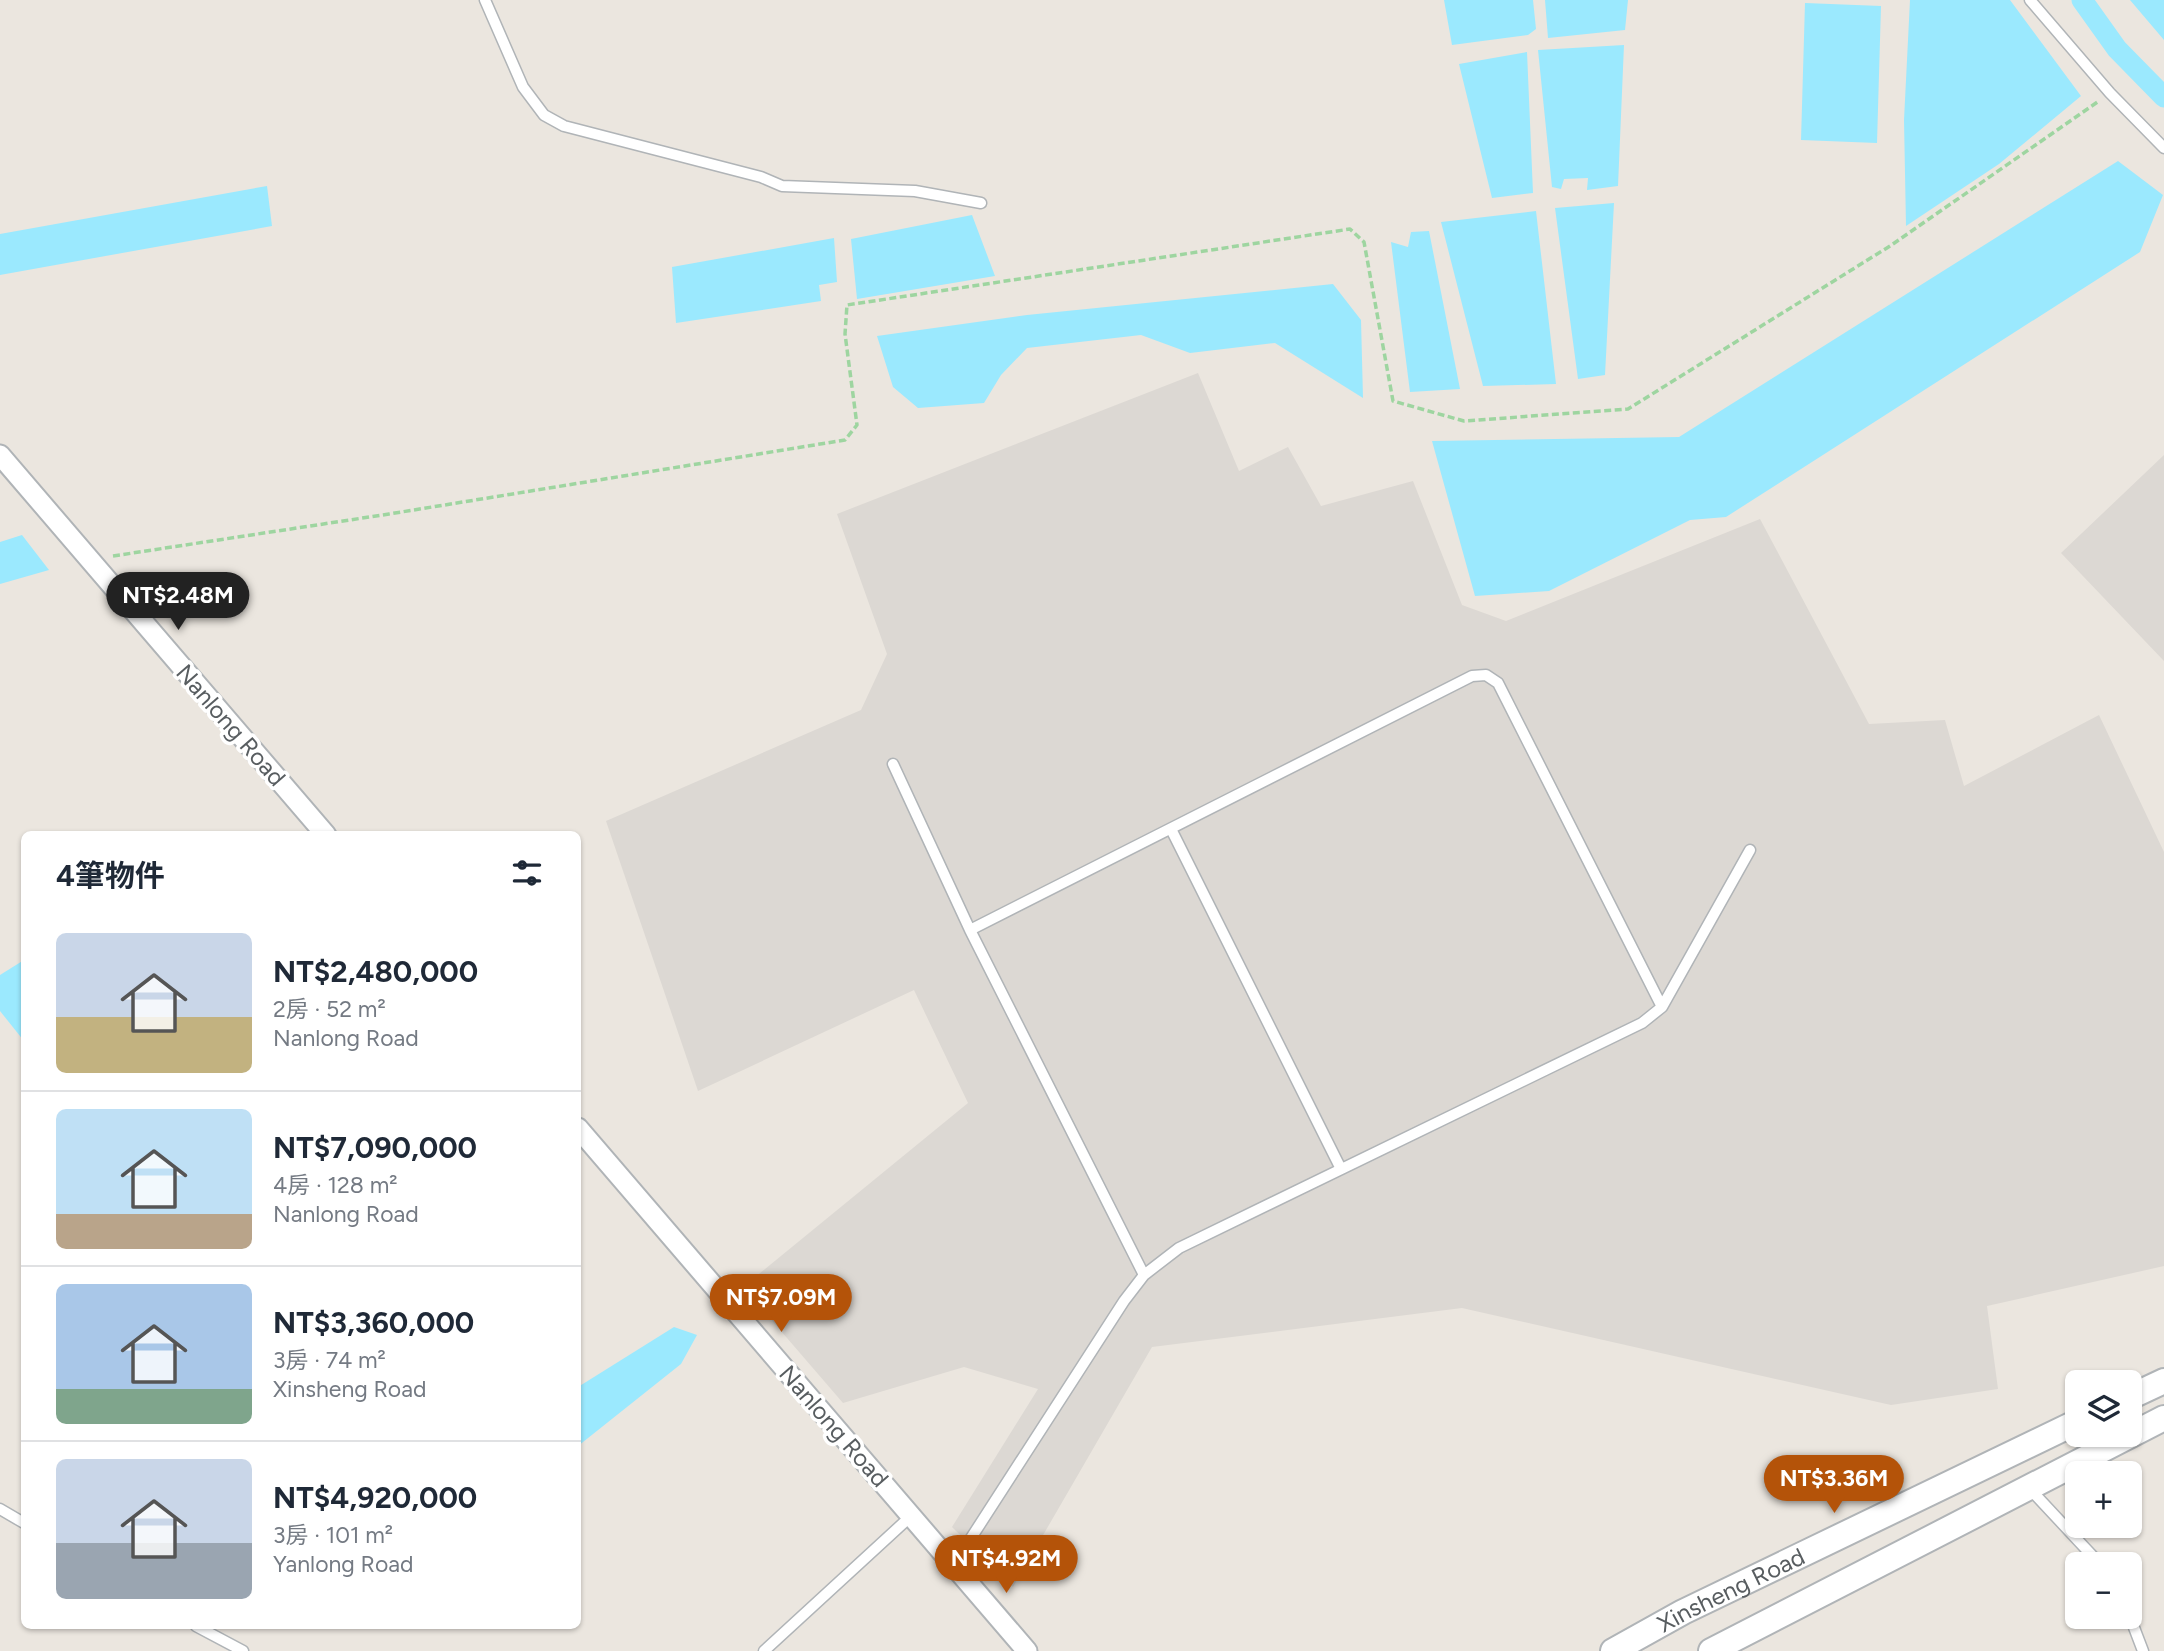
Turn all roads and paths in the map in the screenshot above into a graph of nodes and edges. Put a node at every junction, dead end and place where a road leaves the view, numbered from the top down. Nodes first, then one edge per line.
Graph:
1 (485, 0) edge
2 (2030, 0) edge
3 (2110, 93) junction
4 (2164, 148) edge
5 (981, 203) dead end
6 (0, 455) edge
7 (90, 560) junction
8 (893, 764) dead end
9 (1171, 829) junction
10 (323, 831) edge
11 (1750, 850) dead end
12 (970, 930) junction
13 (1662, 1007) junction
14 (581, 1133) edge
15 (1341, 1169) junction
16 (1144, 1275) junction
17 (2164, 1381) edge
18 (2142, 1391) edge
19 (2164, 1418) edge
20 (2065, 1428) edge
21 (2028, 1488) junction
22 (0, 1509) edge
23 (911, 1516) junction
24 (21, 1521) edge
25 (2089, 1552) edge
26 (953, 1566) junction
27 (202, 1629) edge
28 (2135, 1629) edge
29 (1019, 1648) edge
30 (243, 1651) edge
31 (764, 1651) edge
32 (1613, 1651) edge
33 (1711, 1651) edge
34 (2143, 1651) edge

1 - 5 lane
2 - 3 lane
3 - 4 lane
3 - 7 path
6 - 7 street, Nanlong Road
7 - 10 street, Nanlong Road
8 - 12 lane
9 - 12 lane
9 - 13 lane
9 - 15 lane
11 - 13 lane
12 - 16 lane
13 - 15 lane
14 - 23 street, Nanlong Road
15 - 16 lane
16 - 26 lane
17 - 18 street
19 - 21 street, Xinsheng Road
20 - 32 street, Xinsheng Road
21 - 25 lane
21 - 33 street, Xinsheng Road
22 - 24 lane
23 - 26 street, Nanlong Road
23 - 31 lane
26 - 29 street, Nanlong Road
27 - 30 lane
28 - 34 lane

